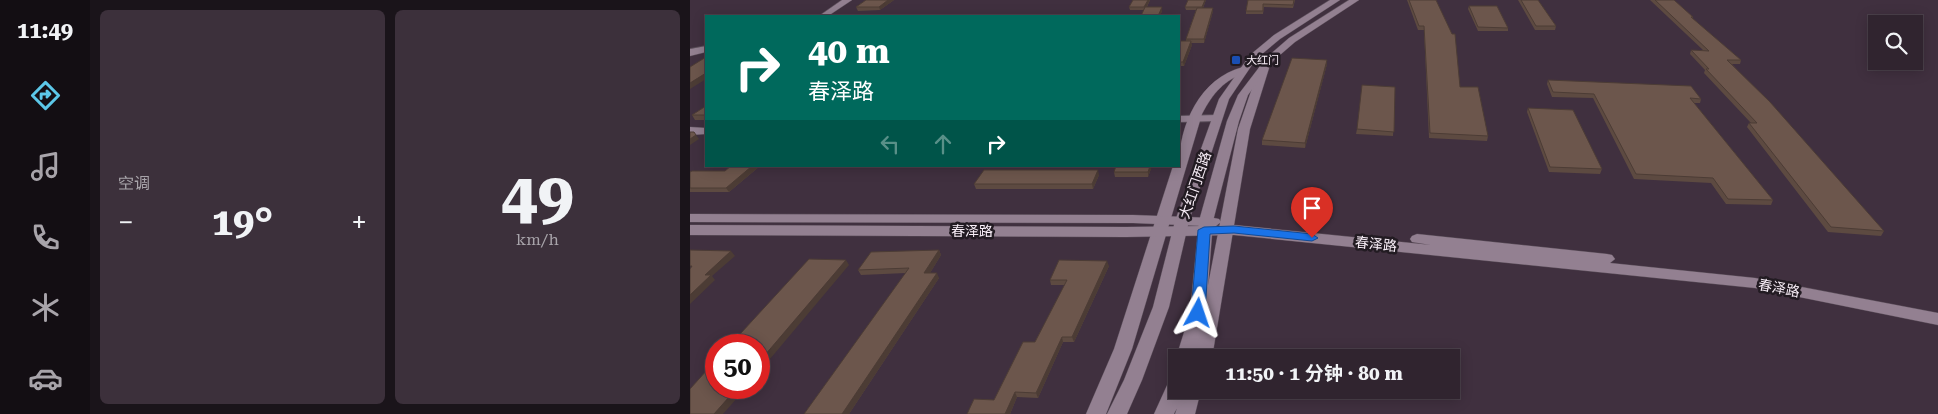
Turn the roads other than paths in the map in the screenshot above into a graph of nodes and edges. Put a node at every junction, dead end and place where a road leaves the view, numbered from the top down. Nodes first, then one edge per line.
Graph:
1 (848, 0) edge
2 (1336, 0) edge
3 (1355, 0) edge
4 (824, 15) edge
5 (705, 49) edge
6 (690, 53) edge
7 (1266, 65) junction
8 (1243, 70) junction
9 (1180, 118) edge
10 (1194, 118) junction
11 (1217, 118) junction
12 (690, 131) edge
13 (705, 131) edge
14 (1180, 165) edge
15 (1179, 167) edge
16 (690, 218) edge
17 (1162, 226) junction
18 (1181, 226) junction
19 (1205, 226) junction
20 (1226, 226) junction
21 (690, 230) edge
22 (1938, 310) edge
23 (1938, 319) edge
24 (1190, 349) edge
25 (1205, 349) edge
26 (1189, 399) edge
27 (1096, 414) edge
28 (1117, 414) edge
29 (1185, 414) edge

1 - 4 street
2 - 8 street, 大红门西路
3 - 7 street, 大红门西路
5 - 6 street
7 - 19 street, 大红门西路
7 - 20 street
8 - 10 street
8 - 11 street, 大红门西路
9 - 10 lane
10 - 11 lane
10 - 14 street
11 - 18 street, 大红门西路
12 - 13 street
15 - 17 street
16 - 17 street, 春泽路
17 - 18 street, 春泽路
17 - 21 street, 春泽路
17 - 27 street
18 - 19 street, 春泽路
18 - 28 street, 大红门西路
19 - 20 street, 春泽路
19 - 24 street, 大红门西路
20 - 22 street, 春泽路
20 - 23 street, 春泽路
20 - 25 street
26 - 29 street

